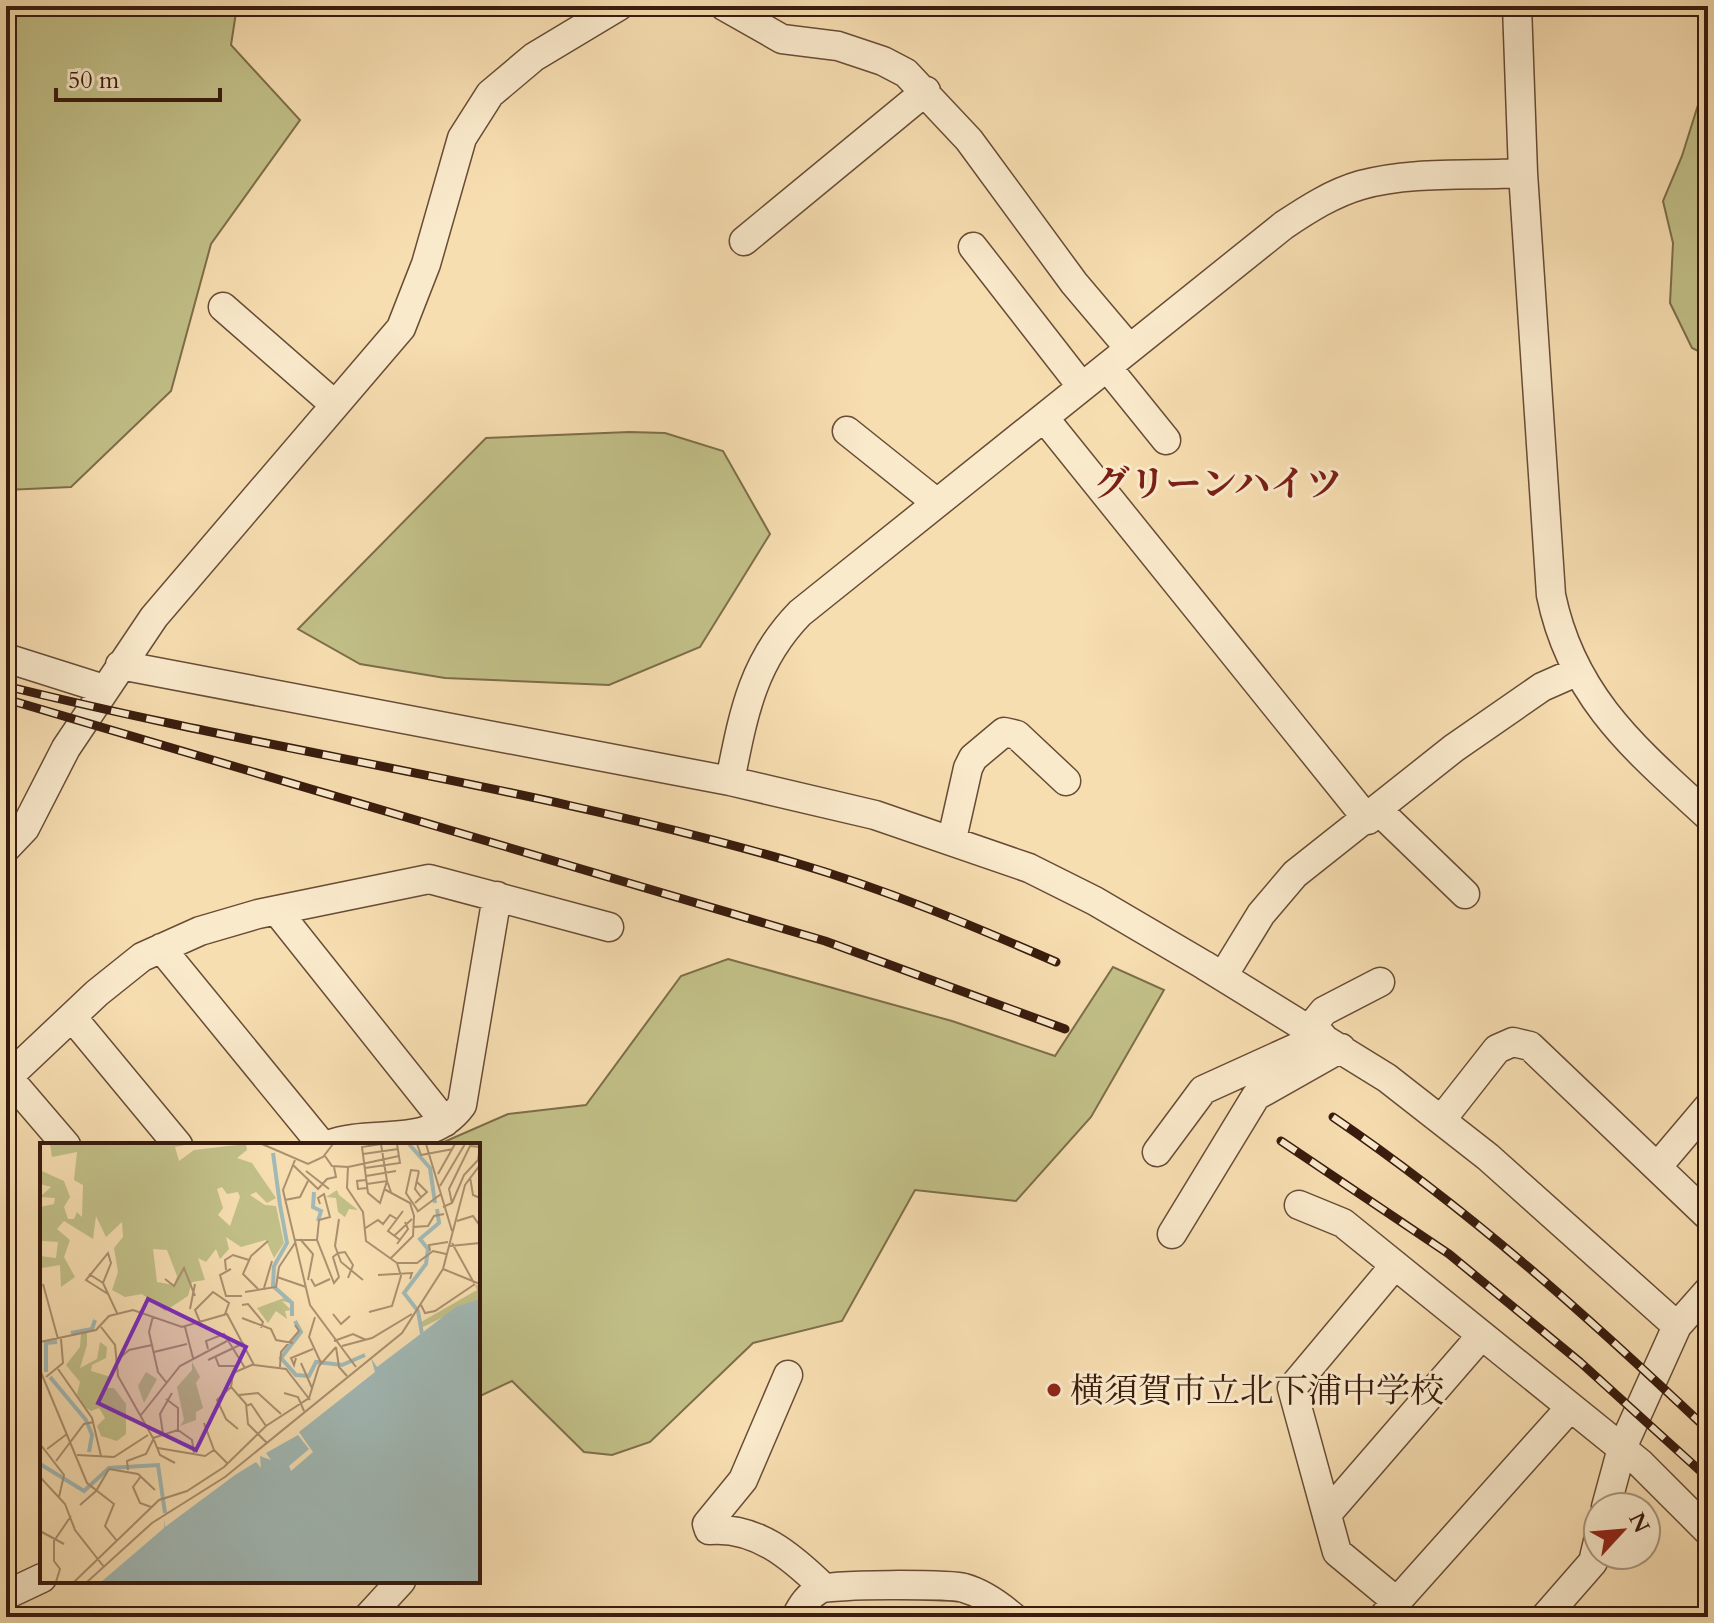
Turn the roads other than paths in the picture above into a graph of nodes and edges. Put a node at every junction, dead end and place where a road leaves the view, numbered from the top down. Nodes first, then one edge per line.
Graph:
1 (619, 6) edge
2 (724, 6) edge
3 (1517, 6) edge
4 (926, 91) junction
5 (1523, 173) junction
6 (744, 241) dead end
7 (973, 247) dead end
8 (223, 307) dead end
9 (1129, 348) junction
10 (1107, 367) junction
11 (1082, 387) junction
12 (335, 405) junction
13 (1045, 419) junction
14 (847, 431) dead end
15 (1166, 440) dead end
16 (937, 503) junction
17 (6, 658) edge
18 (120, 665) junction
19 (1576, 672) junction
20 (104, 689) junction
21 (730, 781) junction
22 (1066, 781) dead end
23 (1373, 815) junction
24 (1708, 816) edge
25 (952, 839) junction
26 (6, 848) edge
27 (1465, 894) dead end
28 (497, 896) junction
29 (277, 911) junction
30 (609, 927) dead end
31 (161, 948) junction
32 (1223, 976) junction
33 (1380, 982) dead end
34 (72, 1017) junction
35 (1324, 1037) junction
36 (7, 1076) edge
37 (1708, 1107) edge
38 (1442, 1119) junction
39 (445, 1122) junction
40 (64, 1143) edge
41 (176, 1143) edge
42 (320, 1143) edge
43 (344, 1143) edge
44 (1157, 1152) dead end
45 (1658, 1166) junction
46 (1299, 1205) dead end
47 (1708, 1216) edge
48 (1172, 1234) dead end
49 (1395, 1265) junction
50 (1708, 1291) edge
51 (1677, 1326) junction
52 (1481, 1336) junction
53 (788, 1375) dead end
54 (1569, 1409) junction
55 (1622, 1448) junction
56 (1610, 1491) edge
57 (1327, 1514) junction
58 (1708, 1531) edge
59 (1585, 1571) edge
60 (40, 1579) edge
61 (399, 1583) edge
62 (823, 1587) junction
63 (6, 1595) edge
64 (1389, 1609) edge
65 (368, 1617) edge
66 (796, 1617) edge
67 (1013, 1617) edge
68 (1545, 1617) edge

1 - 12 street
2 - 4 street
3 - 5 street
4 - 6 street
4 - 9 street
5 - 9 street
5 - 19 street
7 - 11 street
8 - 12 street
9 - 10 street
10 - 11 street
10 - 15 street
11 - 13 street
12 - 18 street
13 - 16 street
13 - 23 street
14 - 16 street
16 - 21 street
17 - 20 street
18 - 20 street
18 - 21 street
19 - 23 street
19 - 24 street
20 - 26 street
21 - 25 street
22 - 25 street
23 - 27 street
23 - 32 street
25 - 32 street
28 - 29 street
28 - 30 street
28 - 39 street
29 - 31 street
29 - 39 street
31 - 34 street
31 - 42 street
32 - 35 street
33 - 35 street
34 - 36 street
34 - 41 street
35 - 38 street
35 - 44 street
35 - 48 street
36 - 40 street
37 - 45 street
38 - 45 street
38 - 51 street
39 - 43 street
45 - 47 street
46 - 49 street
49 - 52 street
49 - 57 street
50 - 51 street
51 - 55 street
52 - 54 street
52 - 57 street
53 - 62 street
54 - 55 street
54 - 64 street
55 - 56 street
55 - 58 street
57 - 64 street
59 - 68 street
60 - 63 street
61 - 65 street
62 - 66 street
62 - 67 street

